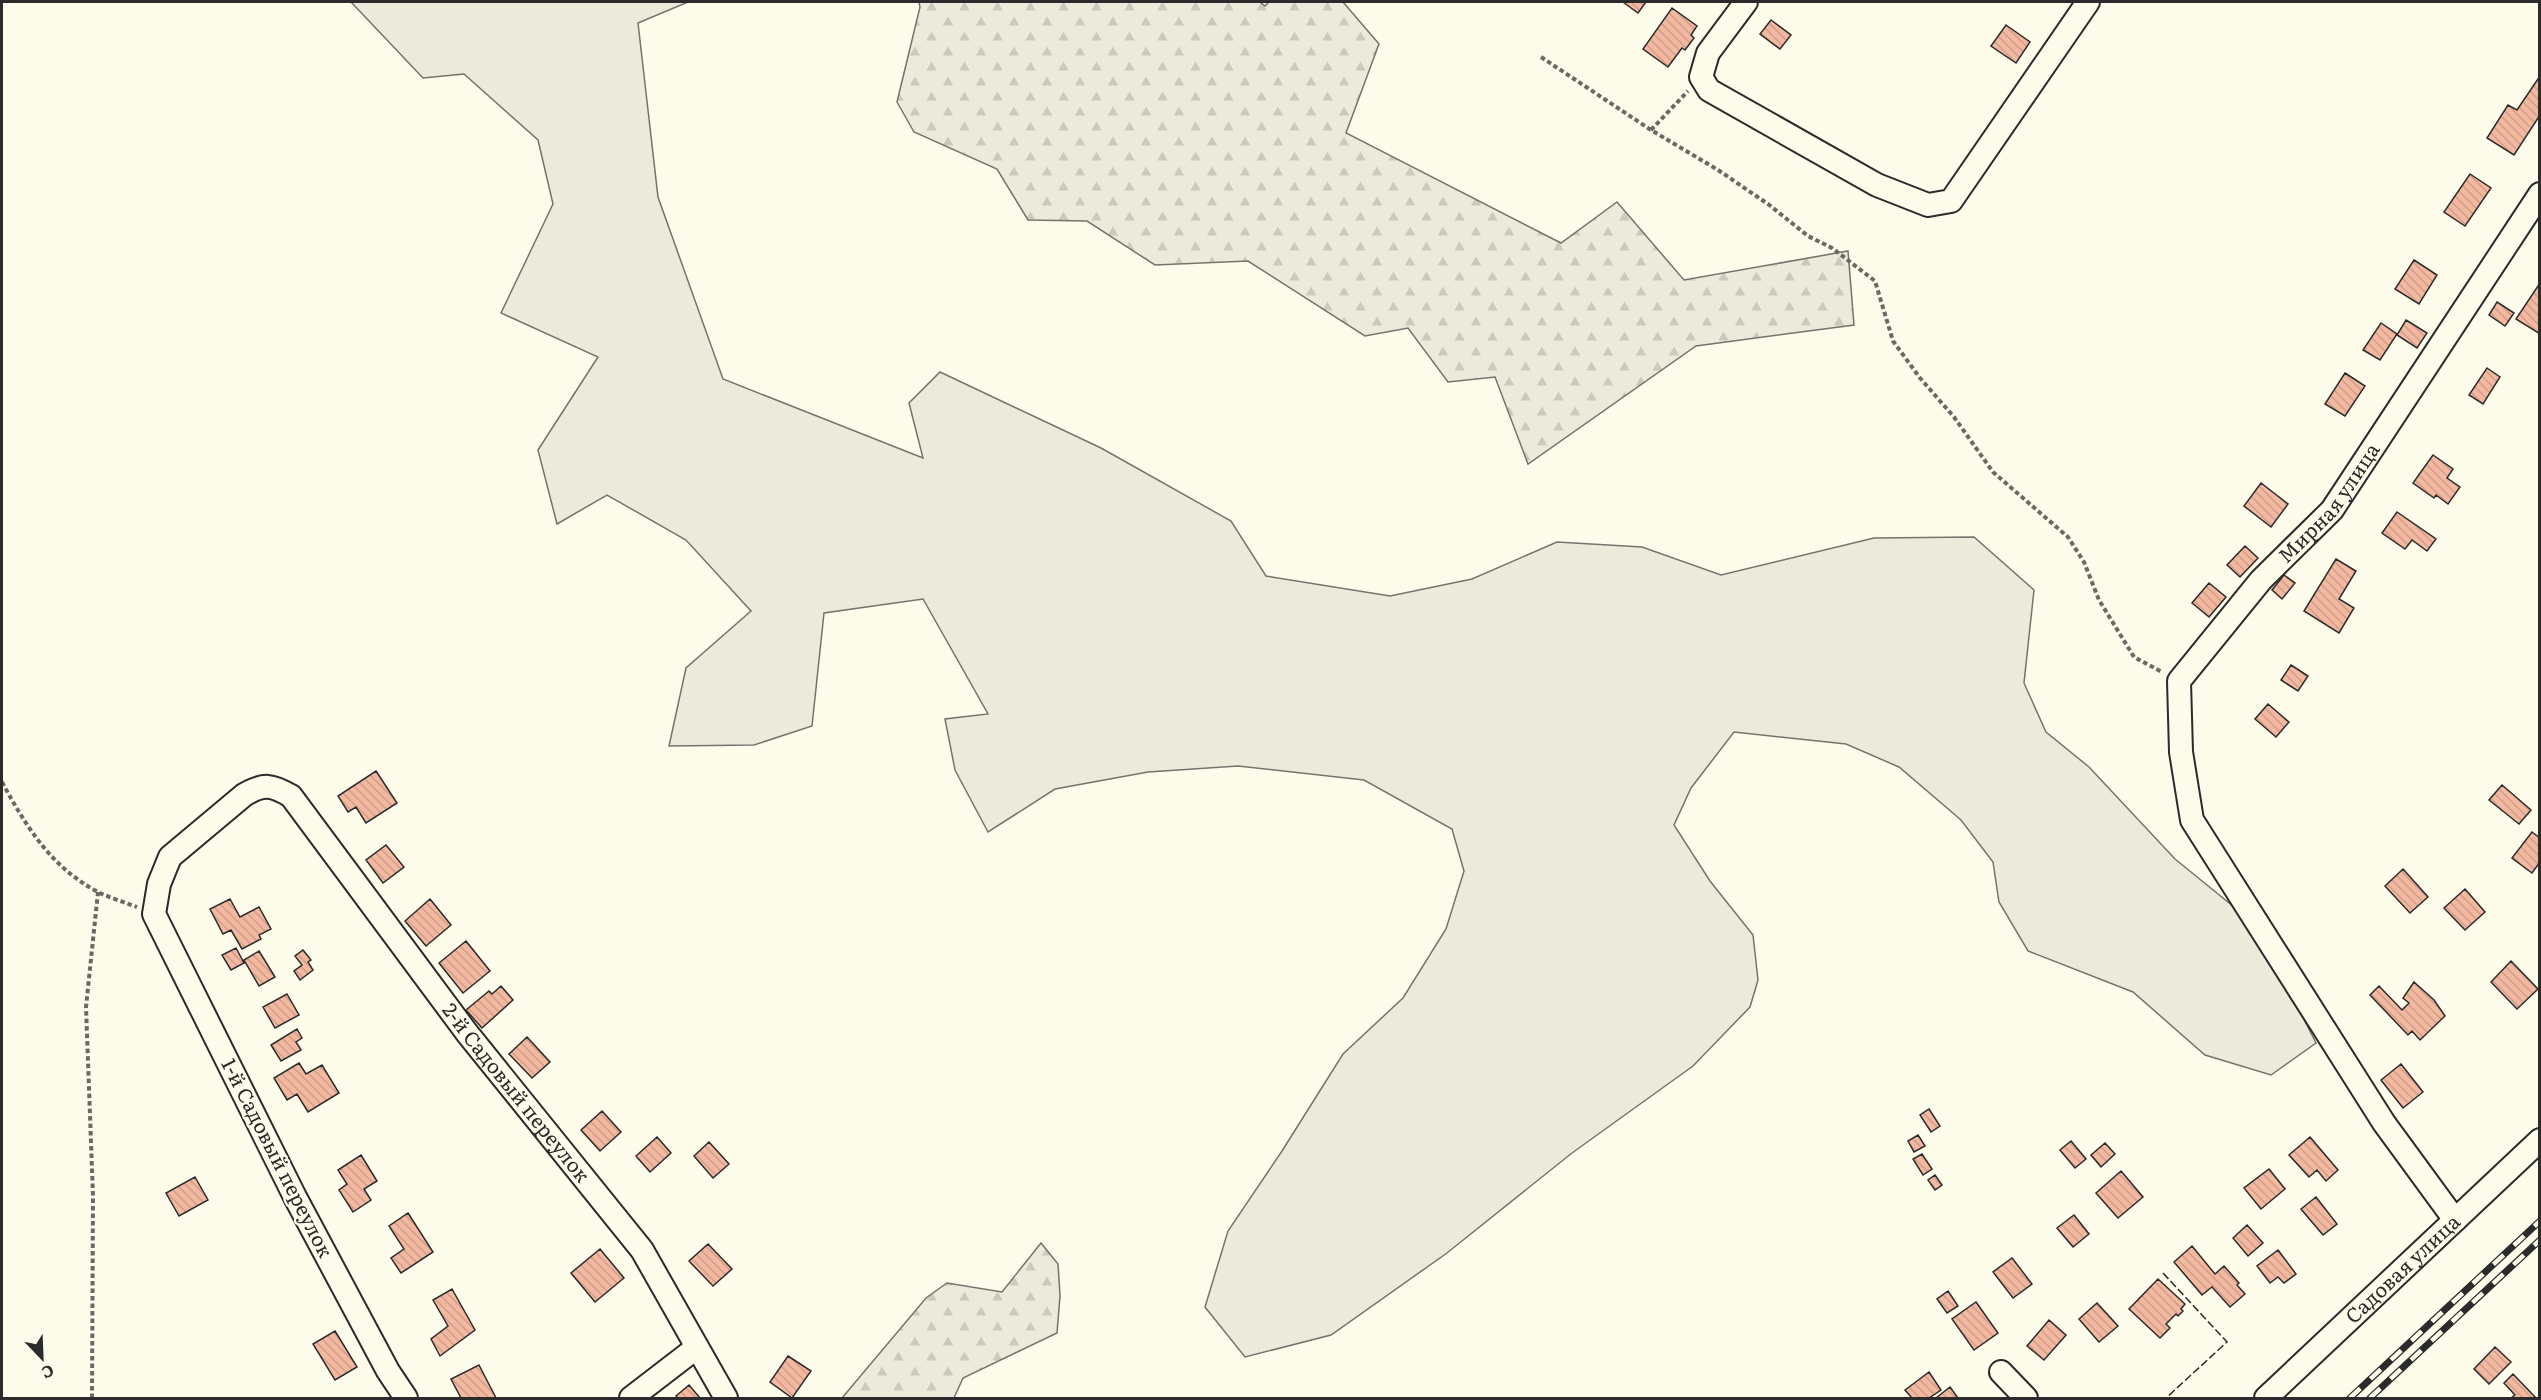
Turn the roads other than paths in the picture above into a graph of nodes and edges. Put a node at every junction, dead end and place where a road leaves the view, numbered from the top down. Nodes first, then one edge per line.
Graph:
1 (1746, 2) edge
2 (2088, 2) edge
3 (2540, 194) edge
4 (154, 914) joint
5 (2540, 1140) edge
6 (2455, 1220) junction
7 (696, 1348) junction
8 (2001, 1372) dead end
9 (406, 1398) edge
10 (631, 1398) edge
11 (726, 1398) edge
12 (2026, 1398) edge
13 (2266, 1398) edge

1 - 2 street
3 - 6 street, Мирная улица
4 - 7 street, 2-й Садовый переулок
4 - 9 street, 1-й Садовый переулок
5 - 6 street, Садовая улица
6 - 13 street, Садовая улица
7 - 10 street
7 - 11 street, 2-й Садовый переулок
8 - 12 street

